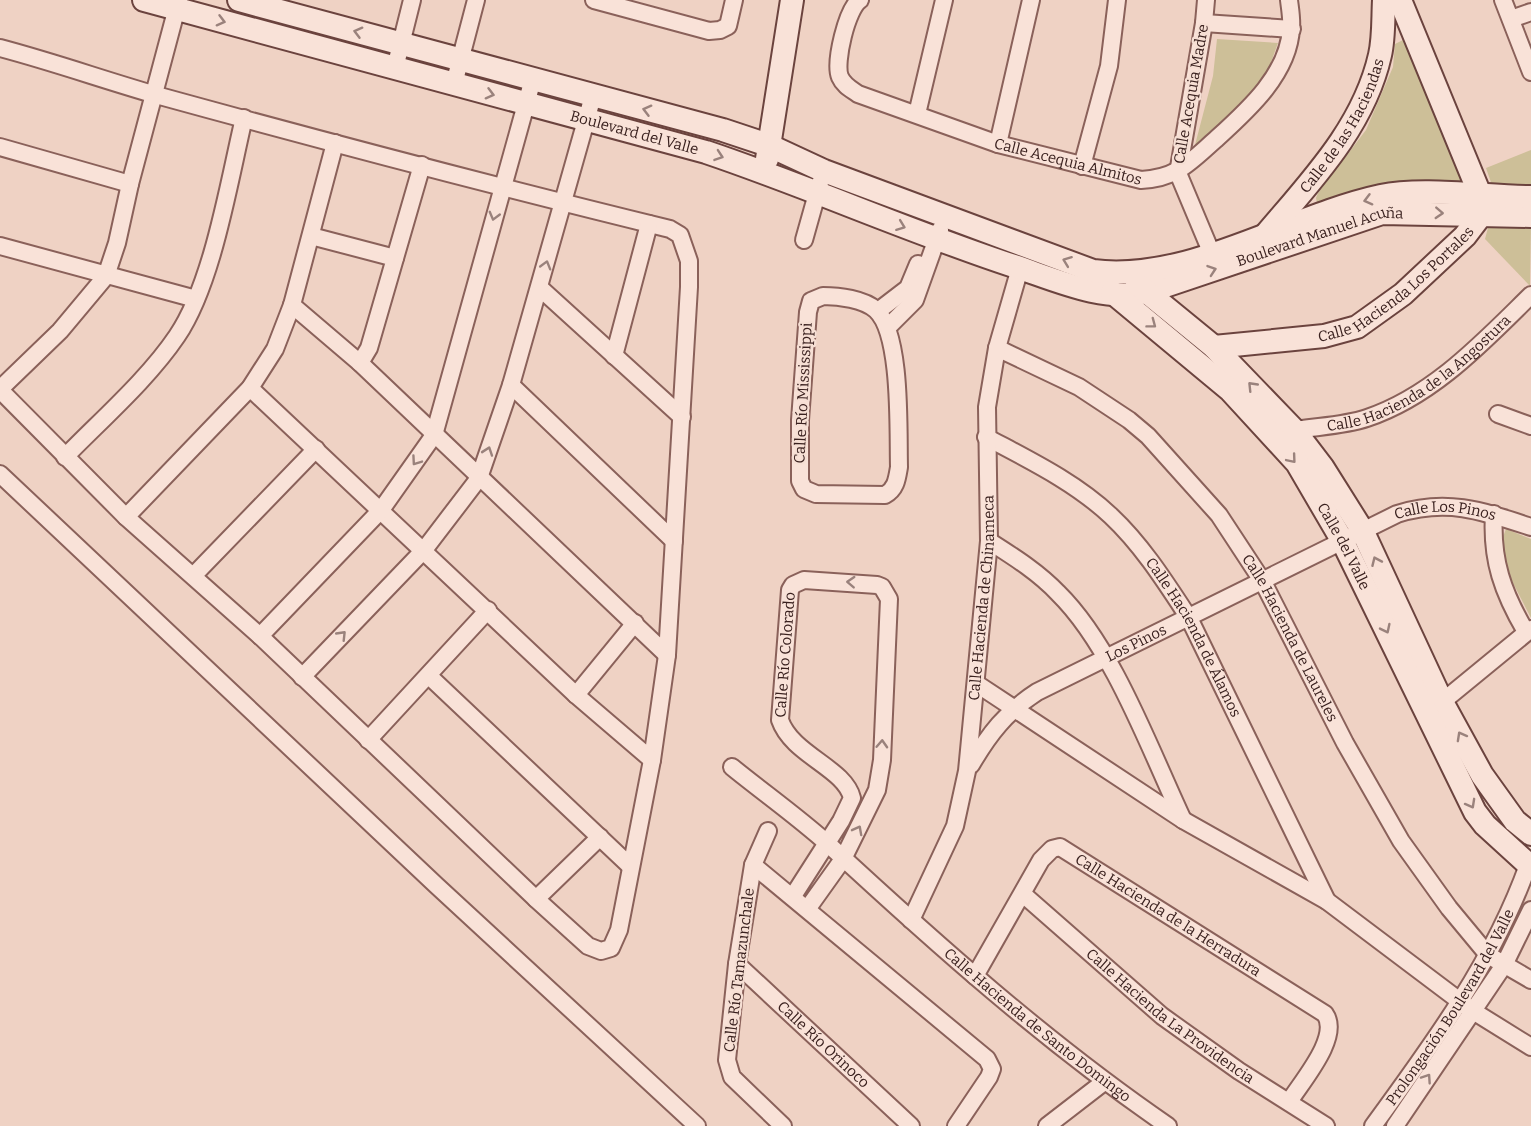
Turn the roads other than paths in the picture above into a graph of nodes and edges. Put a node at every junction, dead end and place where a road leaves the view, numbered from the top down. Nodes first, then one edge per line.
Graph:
1 (144, 0) edge
2 (239, 0) edge
3 (412, 0) edge
4 (476, 0) edge
5 (594, 0) edge
6 (735, 0) edge
7 (792, 0) edge
8 (860, 0) edge
9 (944, 0) edge
10 (1032, 0) edge
11 (1117, 0) edge
12 (1206, 0) edge
13 (1289, 0) edge
14 (1384, 0) edge
15 (1400, 0) edge
16 (1503, 0) edge
17 (178, 5) edge
18 (1531, 12) edge
19 (1511, 19) junction
20 (1204, 23) junction
21 (1292, 29) junction
22 (401, 44) junction
23 (0, 48) edge
24 (461, 60) junction
25 (395, 68) junction
26 (1531, 72) edge
27 (533, 79) junction
28 (454, 84) junction
29 (153, 94) junction
30 (593, 96) junction
31 (525, 103) junction
32 (917, 114) junction
33 (244, 118) junction
34 (586, 120) junction
35 (335, 144) junction
36 (998, 144) junction
37 (768, 145) junction
38 (0, 147) edge
39 (422, 165) junction
40 (1083, 166) junction
41 (824, 171) junction
42 (765, 172) junction
43 (1178, 172) junction
44 (130, 184) junction
45 (502, 188) junction
46 (817, 194) junction
47 (1531, 197) edge
48 (564, 204) junction
49 (1481, 206) junction
50 (941, 214) junction
51 (1531, 216) edge
52 (649, 224) junction
53 (1265, 235) junction
54 (310, 236) junction
55 (932, 239) junction
56 (804, 240) dead end
57 (0, 246) edge
58 (1212, 254) junction
59 (395, 258) junction
60 (1020, 268) junction
61 (1093, 271) junction
62 (1124, 273) junction
63 (106, 276) junction
64 (540, 288) junction
65 (1147, 292) junction
66 (1531, 295) edge
67 (1115, 296) junction
68 (196, 299) junction
69 (292, 304) junction
70 (878, 311) junction
71 (888, 327) junction
72 (1214, 347) junction
73 (997, 348) junction
74 (614, 356) junction
75 (360, 363) junction
76 (511, 385) junction
77 (250, 388) junction
78 (0, 390) edge
79 (1498, 414) dead end
80 (682, 417) junction
81 (1531, 426) edge
82 (1294, 430) junction
83 (434, 435) junction
84 (1272, 435) junction
85 (986, 437) junction
86 (316, 449) junction
87 (65, 457) junction
88 (0, 474) edge
89 (479, 478) junction
90 (381, 510) junction
91 (1494, 514) junction
92 (126, 517) junction
93 (1531, 527) edge
94 (1352, 535) junction
95 (989, 541) junction
96 (674, 542) junction
97 (424, 550) junction
98 (194, 575) junction
99 (1263, 582) junction
100 (488, 610) junction
101 (1189, 618) junction
102 (634, 623) junction
103 (1528, 631) edge
104 (260, 636) junction
105 (667, 655) junction
106 (1106, 656) junction
107 (429, 676) junction
108 (302, 677) junction
109 (977, 684) junction
110 (576, 695) junction
111 (1442, 702) junction
112 (1014, 707) junction
113 (368, 740) junction
114 (652, 760) junction
115 (732, 767) dead end
116 (967, 771) junction
117 (1183, 820) junction
118 (768, 831) dead end
119 (1531, 834) edge
120 (600, 837) junction
121 (827, 844) junction
122 (843, 859) junction
123 (1530, 861) edge
124 (629, 865) junction
125 (753, 865) junction
126 (1024, 894) junction
127 (793, 896) junction
128 (536, 899) junction
129 (1327, 901) junction
130 (808, 908) junction
131 (1531, 910) edge
132 (911, 920) junction
133 (1488, 955) junction
134 (737, 964) junction
135 (1504, 965) junction
136 (975, 976) junction
137 (1531, 980) edge
138 (1466, 1006) junction
139 (1531, 1047) edge
140 (1104, 1082) junction
141 (1289, 1102) junction
142 (697, 1126) edge
143 (783, 1126) edge
144 (911, 1126) edge
145 (956, 1126) edge
146 (1047, 1126) edge
147 (1168, 1126) edge
148 (1326, 1126) edge
149 (1373, 1126) edge
150 (1395, 1126) edge

1 - 17 street, Boulevard del Valle
22 -> 2 street, Boulevard del Valle
3 - 22 street
4 - 24 street
5 - 6 street
7 - 37 street
8 - 32 street, Calle Acequia Almitos
9 - 32 street
10 - 36 street
11 - 40 street
12 - 20 street, Calle Acequia Madre
13 - 21 street, Calle Acequia Almitos
14 - 53 street, Calle de las Haciendas
15 - 49 street
16 - 19 street
17 -> 25 street, Boulevard del Valle
17 - 29 street
18 - 19 street
19 - 26 street
20 - 21 street
20 - 43 street, Calle Acequia Madre
21 - 43 street, Calle Acequia Almitos
22 - 24 street, Boulevard del Valle
22 - 25 street
23 - 29 street
24 - 27 street, Boulevard del Valle
24 - 28 street
25 - 28 street, Boulevard del Valle
27 - 30 street, Boulevard del Valle
27 - 31 street
28 -> 31 street, Boulevard del Valle
29 - 33 street
29 - 44 street
30 - 34 street
37 -> 30 street, Boulevard del Valle
31 - 34 street, Boulevard del Valle
31 - 45 street
32 - 36 street, Calle Acequia Almitos
33 - 35 street
33 - 68 street
34 -> 42 street, Boulevard del Valle
34 - 48 street
35 - 39 street
35 - 54 street
36 - 40 street, Calle Acequia Almitos
37 - 41 street, Boulevard del Valle
37 - 42 street
38 - 44 street
39 - 45 street
39 - 59 street
40 - 43 street, Calle Acequia Almitos
41 - 46 street
41 - 50 street, Boulevard del Valle
42 - 46 street, Boulevard del Valle
43 - 58 street, Calle Acequia Madre
44 - 63 street
45 - 48 street
45 -> 83 street
46 -> 55 street, Boulevard del Valle
46 - 56 street
47 - 49 street, Boulevard Manuel Acuña
48 - 52 street
64 -> 48 street
49 - 51 street, Boulevard Manuel Acuña
49 -> 53 street, Boulevard Manuel Acuña
65 -> 49 street, Boulevard Manuel Acuña
49 - 72 street, Calle Hacienda Los Portales
50 - 55 street
61 -> 50 street, Boulevard del Valle
52 - 74 street
52 - 80 street
53 - 58 street, Boulevard Manuel Acuña
54 - 59 street
54 - 69 street
55 - 60 street, Boulevard del Valle
55 - 70 street
55 - 71 street
57 - 63 street
58 - 62 street, Boulevard Manuel Acuña
59 - 75 street
60 - 67 street, Boulevard del Valle
60 - 73 street, Calle Hacienda de Chinameca
61 - 62 street, Boulevard del Valle
61 - 67 street, Calle del Valle
62 - 65 street, Calle del Valle
63 - 68 street
63 - 78 street
64 - 74 street
64 - 76 street
65 - 67 street, Boulevard Manuel Acuña
65 - 72 street, Calle del Valle
66 - 82 street, Calle Hacienda de la Angostura
67 -> 84 street, Calle del Valle
68 - 87 street
69 - 75 street
69 - 77 street
70 - 71 street, Calle Río Mississippi
70 - 71 street, Calle Río Mississippi
82 -> 72 street, Calle del Valle
73 - 85 street, Calle Hacienda de Chinameca
73 - 99 street, Calle Hacienda de Laureles
74 - 80 street
75 - 83 street
89 -> 76 street
76 - 96 street
77 - 86 street
77 - 92 street
78 - 87 street
79 - 81 street
80 - 96 street
82 - 84 street, Calle Hacienda de la Angostura
82 - 94 street, Calle del Valle
83 - 89 street
83 -> 90 street
84 -> 94 street, Calle del Valle
85 - 95 street, Calle Hacienda de Chinameca
85 - 101 street, Calle Hacienda de Álamos
86 - 90 street
86 - 98 street
87 - 92 street
88 - 142 street
89 - 97 street
89 - 102 street
90 - 97 street
90 - 104 street
91 - 93 street, Calle Los Pinos
91 - 94 street, Calle Los Pinos
91 - 103 street
92 - 98 street
94 - 99 street, Los Pinos
111 -> 94 street, Calle del Valle
94 -> 123 street, Calle del Valle
95 - 106 street
95 - 109 street, Calle Hacienda de Chinameca
96 - 105 street
97 - 100 street
108 -> 97 street
98 - 104 street
99 - 101 street, Los Pinos
99 - 133 street, Calle Hacienda de Laureles
100 - 107 street
100 - 110 street
101 - 106 street, Los Pinos
101 - 129 street, Calle Hacienda de Álamos
102 - 105 street
102 - 110 street
103 - 111 street
104 - 108 street
105 - 114 street
106 - 112 street, Los Pinos
106 - 117 street
107 - 113 street
107 - 120 street
108 - 113 street
109 - 112 street
109 - 116 street, Calle Hacienda de Chinameca
110 - 114 street
119 -> 111 street, Calle del Valle
112 - 116 street, Los Pinos
112 - 117 street
113 - 128 street
114 - 124 street
115 - 121 street, Calle Hacienda de Santo Domingo
116 - 132 street, Calle Hacienda de Chinameca
117 - 129 street
118 - 125 street, Calle Río Tamazunchale
120 - 124 street
120 - 128 street
121 - 122 street, Calle Hacienda de Santo Domingo
122 -> 121 street, Calle Río Colorado
121 - 127 street
122 - 130 street
122 - 132 street, Calle Hacienda de Santo Domingo
123 - 133 street, Prolongación Boulevard del Valle
124 - 128 street
125 - 127 street
125 - 134 street, Calle Río Tamazunchale
126 - 136 street, Calle Hacienda de la Herradura
126 - 141 street, Calle Hacienda La Providencia
126 - 141 street, Calle Hacienda de la Herradura
127 - 130 street
129 - 138 street
130 - 145 street
131 - 135 street, Prolongación Boulevard del Valle
132 - 136 street, Calle Hacienda de Santo Domingo
133 - 135 street, Calle Hacienda de Laureles
133 - 138 street, Prolongación Boulevard del Valle
134 - 143 street, Calle Río Tamazunchale
134 - 144 street, Calle Río Orinoco
135 - 137 street, Calle Hacienda de Laureles
135 - 138 street, Prolongación Boulevard del Valle
136 - 140 street, Calle Hacienda de Santo Domingo
138 - 139 street
138 - 149 street, Prolongación Boulevard del Valle
150 -> 138 street, Prolongación Boulevard del Valle
140 - 146 street
140 - 147 street, Calle Hacienda de Santo Domingo
141 - 148 street, Calle Hacienda La Providencia

